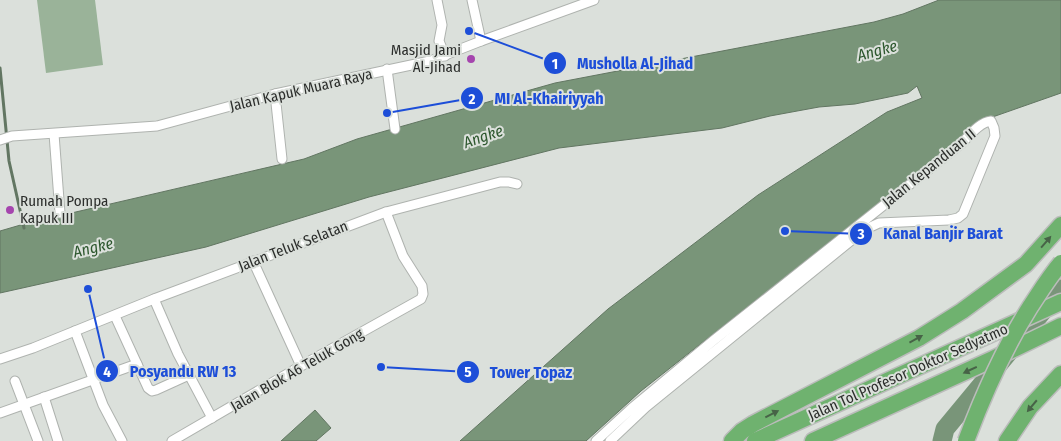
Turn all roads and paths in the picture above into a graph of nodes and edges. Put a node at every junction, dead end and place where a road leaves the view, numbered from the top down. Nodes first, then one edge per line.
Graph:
1 (437, 0) edge
2 (472, 0) edge
3 (594, 0) edge
4 (481, 41) junction
5 (445, 56) junction
6 (387, 69) junction
7 (275, 94) junction
8 (395, 129) dead end
9 (54, 134) junction
10 (1, 139) edge
11 (282, 159) dead end
12 (517, 184) dead end
13 (386, 212) junction
14 (60, 213) dead end
15 (1061, 225) edge
16 (253, 261) junction
17 (1061, 263) edge
18 (154, 300) junction
19 (1061, 302) edge
20 (115, 316) junction
21 (1061, 326) edge
22 (75, 331) junction
23 (0, 359) edge
24 (137, 364) junction
25 (301, 366) junction
26 (1061, 374) edge
27 (189, 375) junction
28 (94, 380) junction
29 (15, 381) dead end
30 (44, 397) junction
31 (23, 404) junction
32 (0, 413) edge
33 (212, 418) junction
34 (178, 440) edge
35 (38, 441) edge
36 (58, 441) edge
37 (122, 441) edge
38 (596, 441) edge
39 (610, 441) edge
40 (732, 441) edge
41 (756, 441) edge
42 (813, 441) edge
43 (966, 441) edge
44 (1007, 441) edge

1 - 5 street
2 - 4 street
3 - 4 street, Jalan Kapuk Muara Raya
4 - 5 street, Jalan Kapuk Muara Raya
5 - 6 street, Jalan Kapuk Muara Raya
6 - 7 street, Jalan Kapuk Muara Raya
6 - 8 street
7 - 9 street, Jalan Kapuk Muara Raya
7 - 11 street
9 - 10 street, Jalan Kapuk Muara Raya
9 - 14 street
12 - 13 street, Jalan Teluk Selatan
13 - 16 street, Jalan Teluk Selatan
13 - 25 street, Jalan Blok A6 Teluk Gong
40 -> 15 highway
16 - 18 street, Jalan Teluk Selatan
16 - 25 street
17 - 43 highway, bridge
18 - 20 street, Jalan Teluk Selatan
18 - 27 street
19 - 41 highway, Jalan Tol Profesor Doktor Sedyatmo
20 - 22 street, Jalan Teluk Selatan
20 - 24 street
21 -> 42 highway, Jalan Tol Profesor Doktor Sedyatmo
22 - 23 street, Jalan Teluk Selatan
22 - 28 street
24 - 27 street
24 - 28 street
25 - 33 street, Jalan Blok A6 Teluk Gong
26 -> 44 highway
27 - 33 street
28 - 30 street
28 - 37 street
29 - 31 street
30 - 31 street
30 - 36 street
31 - 32 street
31 - 35 street
33 - 34 street, Jalan Blok A6 Teluk Gong
38 - 39 street, Jalan Kepanduan II

